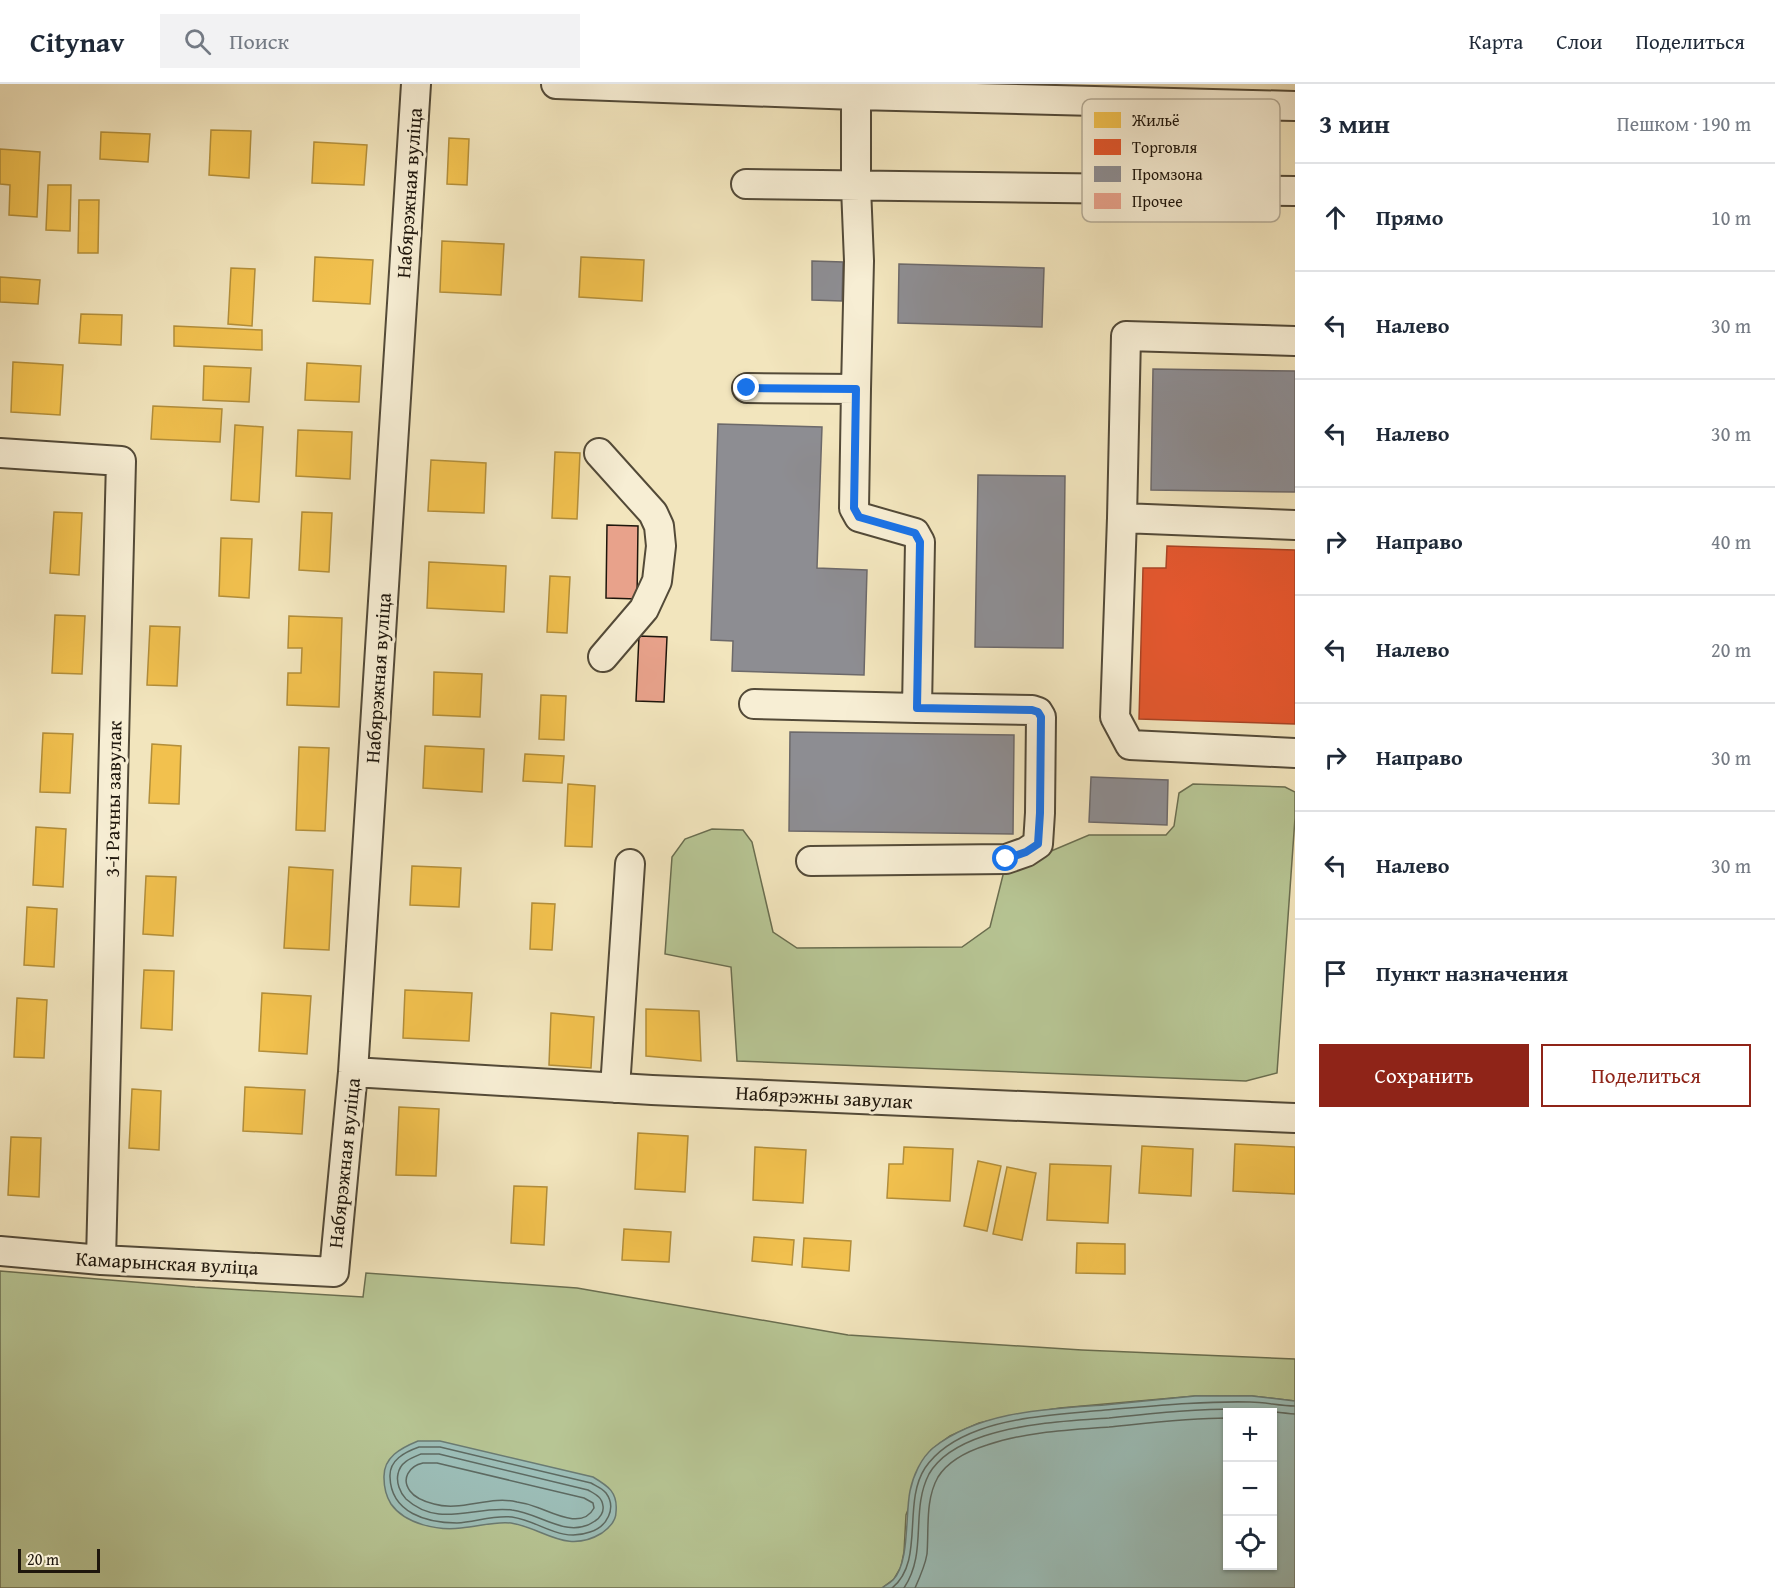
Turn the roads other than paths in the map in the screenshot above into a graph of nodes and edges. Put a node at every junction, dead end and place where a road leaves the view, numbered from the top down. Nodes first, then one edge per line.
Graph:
1 (416, 84) edge
2 (556, 84) edge
3 (855, 95) junction
4 (1082, 101) edge
5 (1280, 106) edge
6 (1295, 106) edge
7 (746, 184) dead end
8 (856, 187) junction
9 (1082, 189) edge
10 (1280, 191) edge
11 (1295, 191) edge
12 (1295, 340) edge
13 (747, 388) dead end
14 (856, 389) junction
15 (0, 453) edge
16 (599, 453) dead end
17 (1122, 518) junction
18 (1295, 525) edge
19 (603, 657) dead end
20 (754, 704) dead end
21 (917, 708) junction
22 (1295, 753) edge
23 (811, 861) dead end
24 (630, 864) dead end
25 (353, 1072) junction
26 (615, 1088) junction
27 (1295, 1118) edge
28 (0, 1251) edge
29 (101, 1260) junction
30 (334, 1272) joint

1 - 25 street, Набярэжная вуліца
2 - 3 street
3 - 4 street
3 - 8 street
5 - 6 street
7 - 8 street
8 - 9 street
8 - 14 street
10 - 11 street
12 - 17 street
13 - 14 street
14 - 21 street
15 - 29 street, 3-і Рачны завулак
16 - 19 street
17 - 18 street
17 - 22 street
20 - 21 street
21 - 23 street
24 - 26 street
25 - 26 street, Набярэжны завулак
25 - 30 street, Набярэжная вуліца
26 - 27 street, Набярэжны завулак
28 - 29 street, Камарынская вуліца
29 - 30 street, Камарынская вуліца

